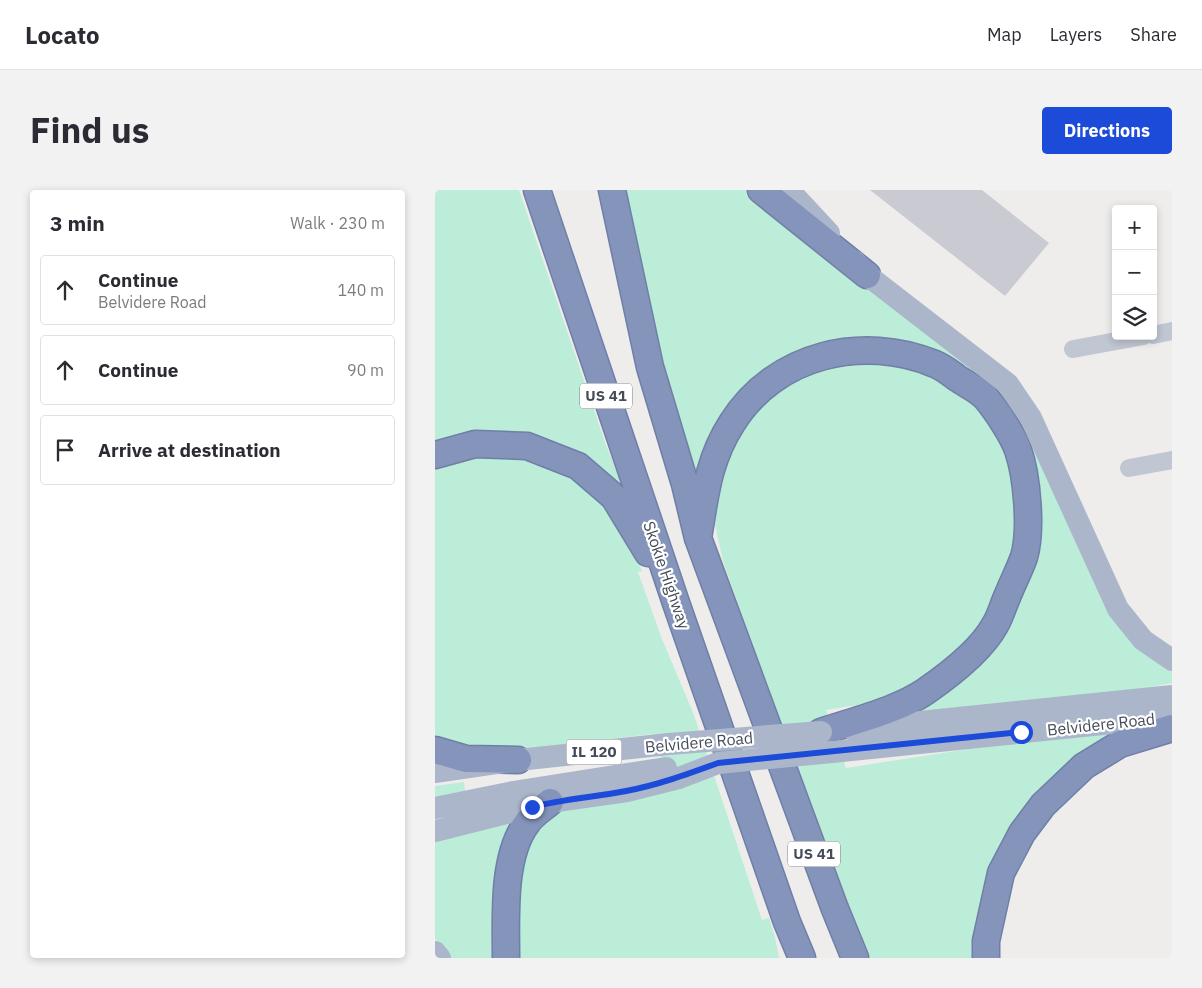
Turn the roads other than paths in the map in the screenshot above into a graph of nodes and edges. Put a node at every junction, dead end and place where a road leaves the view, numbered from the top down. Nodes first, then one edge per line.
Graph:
1 (537, 190) edge
2 (612, 190) edge
3 (761, 190) edge
4 (789, 190) edge
5 (867, 275) junction
6 (1172, 331) edge
7 (1157, 334) edge
8 (1122, 340) edge
9 (1073, 349) dead end
10 (435, 455) edge
11 (1172, 460) edge
12 (1129, 468) dead end
13 (698, 538) junction
14 (676, 603) junction
15 (1172, 660) edge
16 (1172, 696) edge
17 (1172, 717) edge
18 (1172, 728) edge
19 (826, 742) junction
20 (435, 750) edge
21 (518, 760) junction
22 (435, 772) edge
23 (676, 773) junction
24 (550, 802) junction
25 (435, 808) edge
26 (435, 831) edge
27 (787, 922) junction
28 (435, 952) edge
29 (440, 958) edge
30 (506, 958) edge
31 (787, 958) edge
32 (802, 958) edge
33 (855, 958) edge
34 (986, 958) edge

1 - 14 highway, Skokie Highway / US 41
2 - 13 highway, US 41
3 - 5 highway
4 - 5 main road
5 - 15 main road
6 - 7 lane
8 - 9 lane
10 - 14 highway
11 - 12 lane
13 - 19 highway
13 - 33 highway, US 41
14 - 27 highway, Skokie Highway / US 41
16 - 19 main road, Belvidere Road / IL 120
17 - 19 main road, Belvidere Road / IL 120
18 - 34 highway
19 - 21 main road, Belvidere Road / IL 120, bridge
19 - 23 main road, Belvidere Road / IL 120, bridge
20 - 21 highway
21 - 22 main road, Belvidere Road / IL 120
23 - 24 main road
23 - 25 main road, Belvidere Road / IL 120
24 - 26 main road
24 - 30 highway
27 - 31 highway
27 - 32 highway, Skokie Highway / US 41
28 - 29 main road

